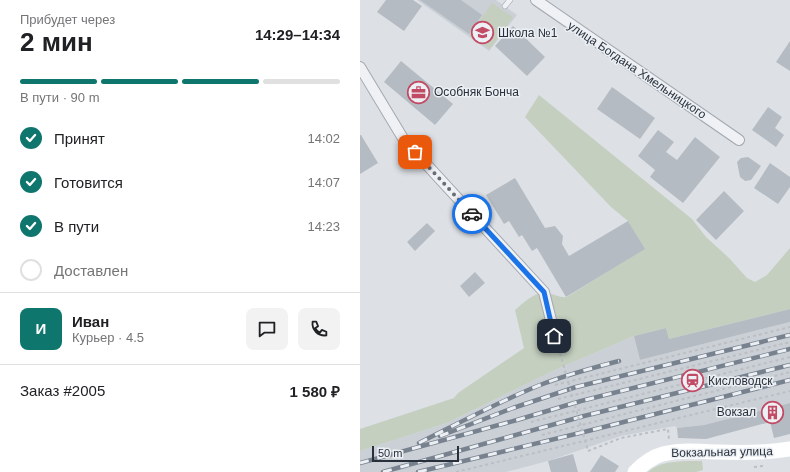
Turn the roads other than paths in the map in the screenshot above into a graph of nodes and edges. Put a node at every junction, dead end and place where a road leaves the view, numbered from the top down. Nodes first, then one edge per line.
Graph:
1 (510, 0) edge
2 (536, 0) edge
3 (505, 6) dead end
4 (360, 67) edge
5 (739, 140) dead end
6 (554, 336) road end
7 (790, 449) edge
8 (635, 472) edge

1 - 3 lane
2 - 5 street, улица Богдана Хмельницкого
4 - 6 street
7 - 8 main road, Вокзальная улица

